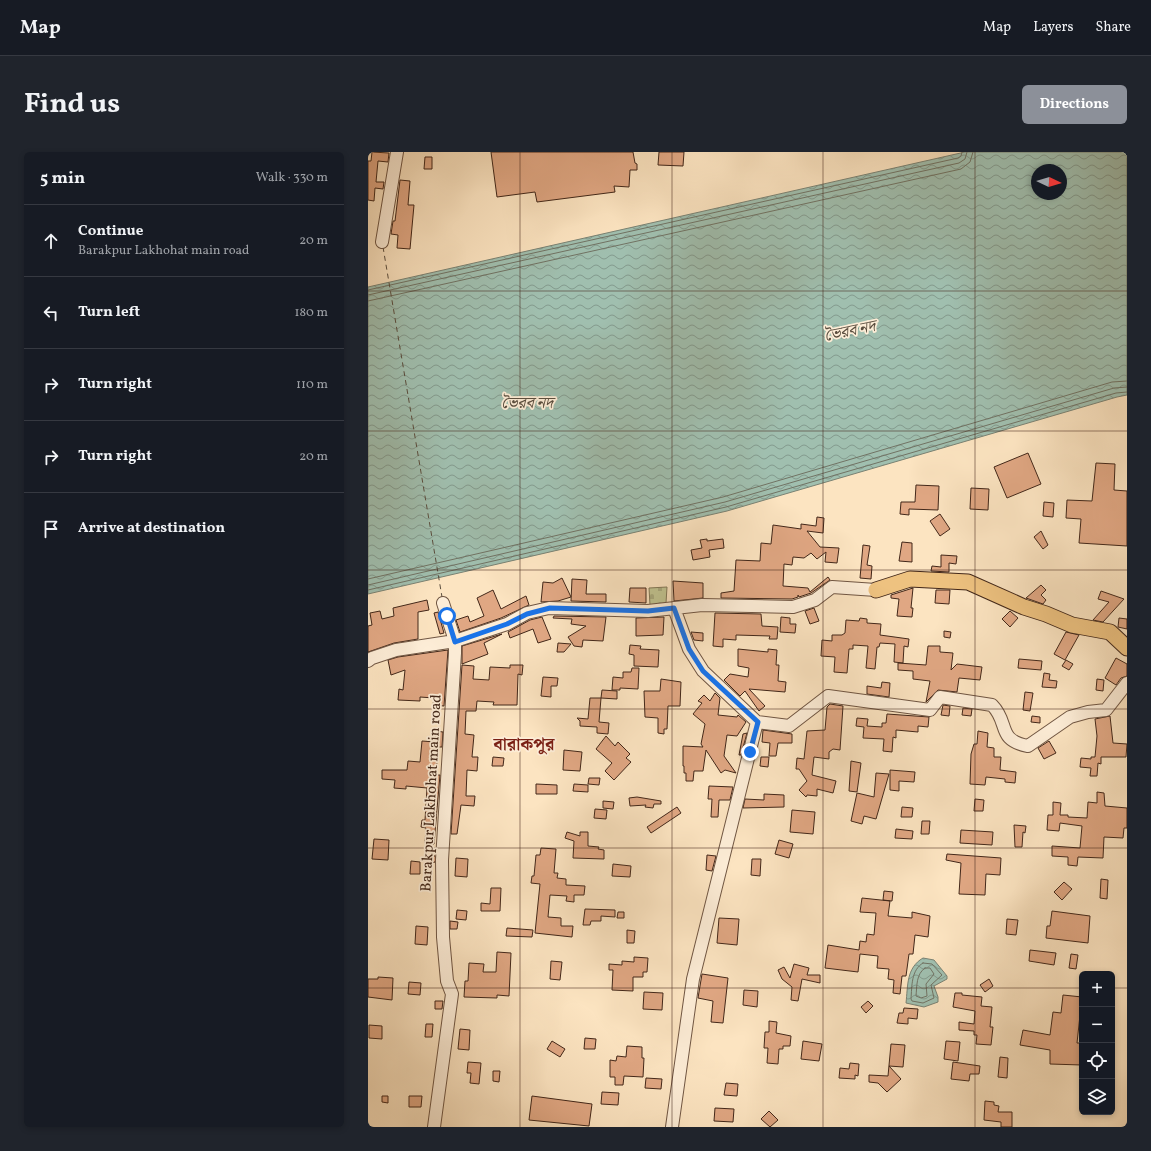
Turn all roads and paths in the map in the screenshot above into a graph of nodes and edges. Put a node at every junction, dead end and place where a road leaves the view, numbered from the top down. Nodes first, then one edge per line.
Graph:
1 (397, 152) edge
2 (382, 242) dead end
3 (876, 590) joint
4 (443, 603) dead end
5 (674, 608) junction
6 (455, 642) junction
7 (1127, 648) edge
8 (368, 661) edge
9 (1127, 683) edge
10 (758, 722) junction
11 (434, 1127) edge
12 (672, 1127) edge

1 - 2 street
3 - 5 street
3 - 7 main road
4 - 6 street, Barakpur Lakhohat main road
5 - 6 street
5 - 10 street
6 - 8 street
6 - 11 street, Barakpur Lakhohat main road
9 - 10 street
10 - 12 street

